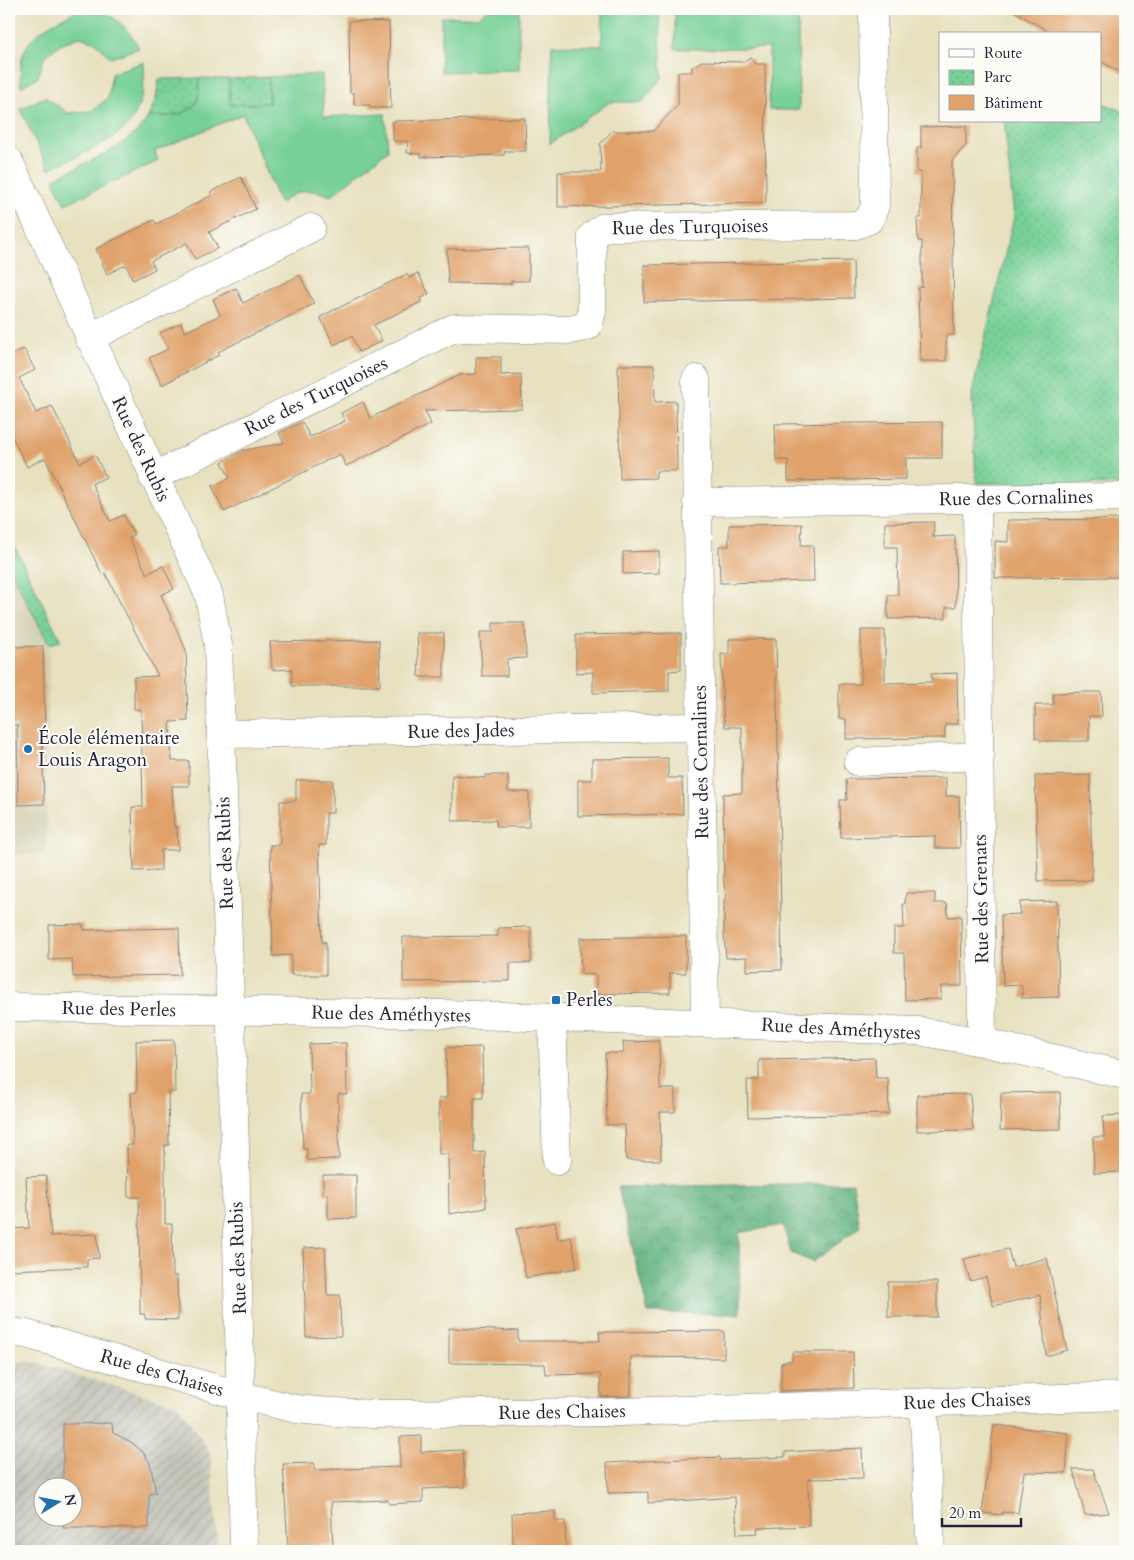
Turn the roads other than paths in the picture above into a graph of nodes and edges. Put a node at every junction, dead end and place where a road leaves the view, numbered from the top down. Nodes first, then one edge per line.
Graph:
1 (873, 9) edge
2 (9, 161) edge
3 (311, 228) dead end
4 (89, 338) junction
5 (696, 379) dead end
6 (153, 477) junction
7 (1125, 497) edge
8 (977, 498) junction
9 (697, 502) junction
10 (700, 727) junction
11 (221, 734) junction
12 (980, 756) junction
13 (858, 762) dead end
14 (9, 1007) edge
15 (230, 1011) junction
16 (552, 1018) junction
17 (705, 1022) junction
18 (982, 1042) junction
19 (1125, 1075) edge
20 (557, 1161) dead end
21 (9, 1332) edge
22 (242, 1396) junction
23 (1125, 1396) edge
24 (923, 1403) junction
25 (244, 1551) edge
26 (931, 1551) edge

1 - 6 street, Rue des Turquoises
2 - 4 street, Rue des Rubis
3 - 4 street
4 - 6 street, Rue des Rubis
5 - 9 street, Rue des Cornalines
6 - 11 street, Rue des Rubis
7 - 8 street, Rue des Cornalines
8 - 9 street, Rue des Cornalines
8 - 12 street, Rue des Grenats
9 - 10 street, Rue des Cornalines
10 - 11 street, Rue des Jades
10 - 17 street, Rue des Cornalines
11 - 15 street, Rue des Rubis
12 - 13 street
12 - 18 street, Rue des Grenats
14 - 15 street, Rue des Perles
15 - 16 street, Rue des Améthystes
15 - 22 street, Rue des Rubis
16 - 17 street, Rue des Améthystes
16 - 20 street
17 - 18 street, Rue des Améthystes
18 - 19 street, Rue des Améthystes
21 - 22 street, Rue des Chaises
22 - 24 street, Rue des Chaises
22 - 25 street, Rue des Rubis
23 - 24 street, Rue des Chaises
24 - 26 street

